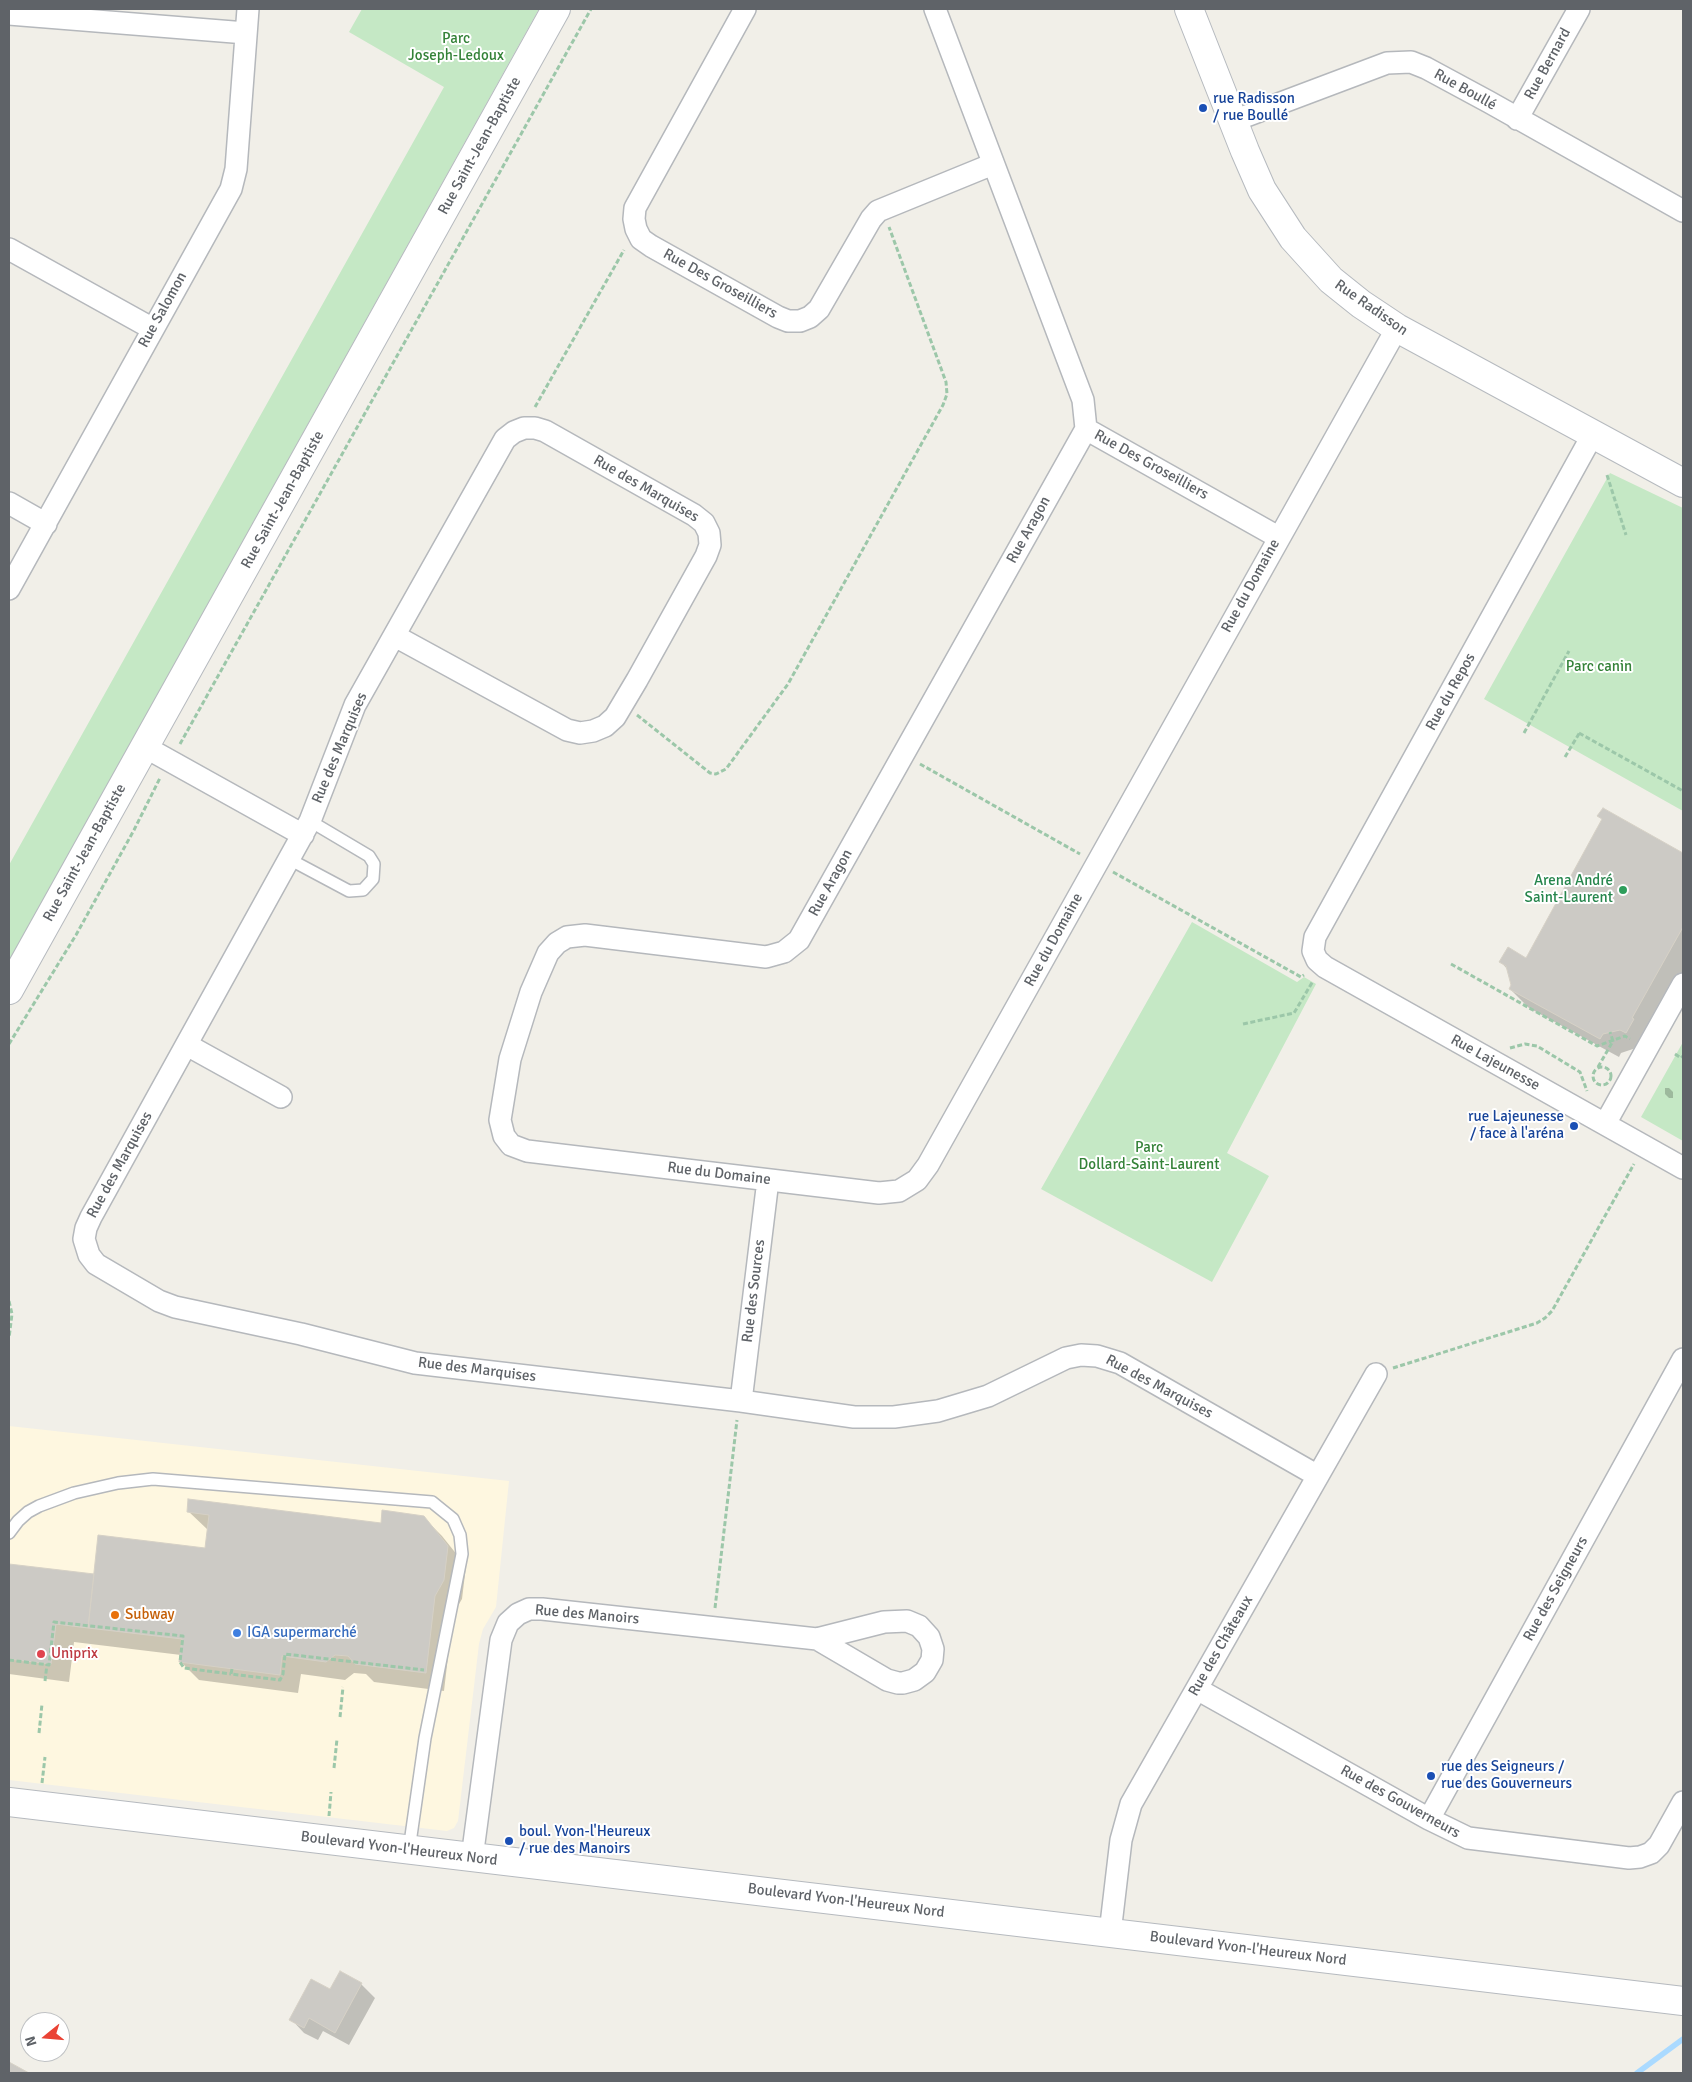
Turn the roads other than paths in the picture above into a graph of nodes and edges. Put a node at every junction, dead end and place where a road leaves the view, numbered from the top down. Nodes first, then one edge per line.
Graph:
1 (248, 9) edge
2 (556, 9) edge
3 (745, 9) edge
4 (935, 9) edge
5 (1190, 9) edge
6 (1578, 9) edge
7 (9, 14) edge
8 (246, 33) junction
9 (1517, 119) junction
10 (1233, 121) junction
11 (994, 164) junction
12 (1683, 211) edge
13 (9, 249) edge
14 (1397, 328) junction
15 (153, 329) junction
16 (1086, 429) junction
17 (1593, 434) junction
18 (1683, 483) edge
19 (9, 503) edge
20 (46, 524) junction
21 (1278, 537) junction
22 (9, 590) edge
23 (395, 636) junction
24 (145, 747) junction
25 (307, 828) junction
26 (289, 859) junction
27 (1313, 951) joint
28 (1683, 984) edge
29 (9, 990) edge
30 (187, 1044) junction
31 (281, 1097) dead end
32 (1605, 1124) junction
33 (504, 1136) joint
34 (1683, 1168) edge
35 (768, 1180) junction
36 (1683, 1359) edge
37 (1376, 1374) road end
38 (739, 1411) junction
39 (1318, 1476) junction
40 (9, 1533) edge
41 (818, 1639) junction
42 (1197, 1689) junction
43 (9, 1802) edge
44 (1683, 1802) edge
45 (1429, 1819) junction
46 (409, 1850) junction
47 (472, 1858) junction
48 (1110, 1933) junction
49 (1683, 2001) edge

1 - 8 street, Rue Salomon
2 - 24 street, Rue Saint-Jean-Baptiste
3 - 11 street, Rue Des Groseilliers
4 - 11 street, Rue Des Groseilliers
5 - 10 street, Rue Radisson
6 - 9 street, Rue Bernard
7 - 8 street
8 - 15 street, Rue Salomon
9 - 10 street, Rue Boullé
9 - 12 street, Rue Boullé
10 - 14 street, Rue Radisson
11 - 16 street, Rue Des Groseilliers
13 - 15 street
14 - 17 street, Rue Radisson
14 - 21 street, Rue du Domaine
15 - 20 street, Rue Salomon
16 - 21 street, Rue Des Groseilliers
16 - 33 street, Rue Aragon
17 - 18 street, Rue Radisson
17 - 27 street, Rue du Repos
19 - 20 street
20 - 22 street, Rue Salomon
21 - 35 street, Rue du Domaine
23 - 23 street, Rue des Marquises
23 - 25 street, Rue des Marquises
24 - 25 street
24 - 29 street, Rue Saint-Jean-Baptiste
25 - 26 street, Rue des Marquises
25 - 26 lane
26 - 30 street, Rue des Marquises
27 - 32 street, Rue Lajeunesse
28 - 32 street
30 - 31 street
30 - 38 street, Rue des Marquises
32 - 34 street, Rue Lajeunesse
33 - 35 street, Rue du Domaine
35 - 38 street, Rue des Sources
36 - 45 street, Rue des Seigneurs
37 - 39 street, Rue des Châteaux
38 - 39 street, Rue des Marquises
39 - 42 street, Rue des Châteaux
40 - 46 lane
41 - 41 street, Rue des Manoirs
41 - 47 street, Rue des Manoirs
42 - 45 street, Rue des Gouverneurs
42 - 48 street, Rue des Châteaux
43 - 46 street, Boulevard Yvon-l'Heureux Nord
44 - 45 street, Rue des Gouverneurs
46 - 47 street, Boulevard Yvon-l'Heureux Nord
47 - 48 street, Boulevard Yvon-l'Heureux Nord
48 - 49 street, Boulevard Yvon-l'Heureux Nord

